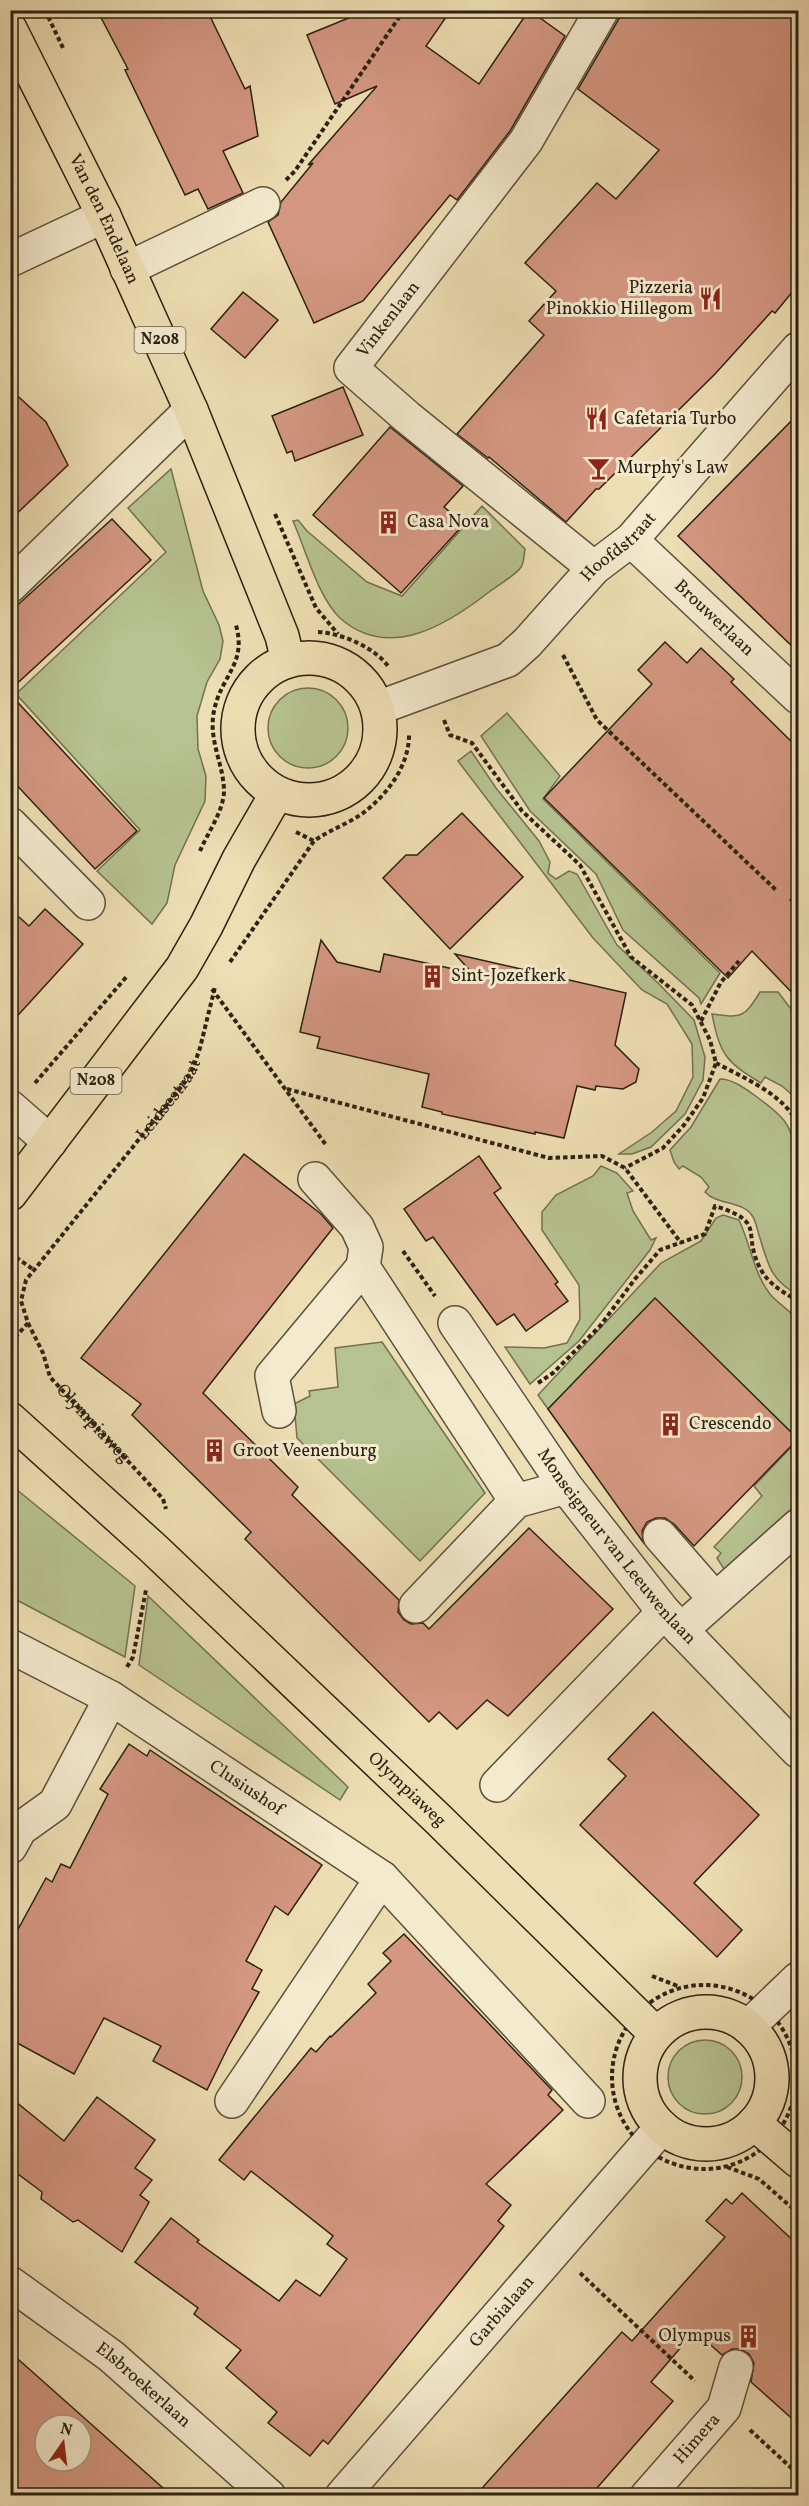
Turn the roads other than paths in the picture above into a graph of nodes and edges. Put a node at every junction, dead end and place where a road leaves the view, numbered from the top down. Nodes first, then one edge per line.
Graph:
1 (600, 11) edge
2 (10, 28) edge
3 (263, 204) road end
4 (104, 216) junction
5 (10, 260) edge
6 (127, 269) junction
7 (798, 349) edge
8 (191, 410) junction
9 (631, 540) junction
10 (594, 568) junction
11 (10, 586) edge
12 (288, 660) junction
13 (798, 697) edge
14 (404, 698) junction
15 (277, 793) junction
16 (10, 824) edge
17 (88, 903) dead end
18 (12, 1109) edge
19 (50, 1142) junction
20 (315, 1179) dead end
21 (10, 1194) edge
22 (363, 1267) junction
23 (455, 1323) dead end
24 (279, 1411) dead end
25 (10, 1419) edge
26 (566, 1487) junction
27 (516, 1501) junction
28 (798, 1526) edge
29 (660, 1536) dead end
30 (715, 1599) junction
31 (416, 1606) dead end
32 (673, 1621) junction
33 (10, 1646) edge
34 (111, 1698) junction
35 (798, 1751) edge
36 (497, 1785) dead end
37 (10, 1847) edge
38 (382, 1878) junction
39 (798, 1979) edge
40 (748, 2027) junction
41 (656, 2034) junction
42 (232, 2101) dead end
43 (588, 2101) dead end
44 (754, 2123) junction
45 (662, 2127) junction
46 (798, 2161) edge
47 (10, 2283) edge
48 (735, 2367) dead end
49 (269, 2496) edge
50 (342, 2496) edge
51 (647, 2496) edge

1 - 10 street, Vinkenlaan
2 - 4 main road, Van den Endelaan / N208
3 - 6 street
4 - 5 street
4 - 6 main road, Van den Endelaan / N208
6 - 8 main road, Van den Endelaan / N208
7 - 9 street, Hoofdstraat
8 - 11 street
8 - 12 main road, Van den Endelaan / N208
9 - 10 street, Hoofdstraat
9 - 13 street, Brouwerlaan
10 - 14 street, Hoofdstraat
12 - 14 main road
12 - 15 main road
14 - 15 main road
15 - 19 main road, N208
16 - 17 street
18 - 19 street
19 - 21 main road, N208
20 - 22 street
22 - 24 street
22 - 27 street
23 - 26 street, Monseigneur van Leeuwenlaan
25 - 41 main road, Olympiaweg
26 - 27 street
26 - 32 street, Monseigneur van Leeuwenlaan
27 - 31 street
28 - 30 street
29 - 30 street
30 - 32 street
32 - 35 street, Monseigneur van Leeuwenlaan
32 - 36 street
33 - 34 street, Clusiushof
34 - 37 street
34 - 38 street, Clusiushof
38 - 42 street
38 - 43 street, Clusiushof
39 - 40 street
40 - 41 main road
40 - 44 main road
41 - 45 main road
44 - 45 main road
44 - 46 main road
45 - 50 street, Garbialaan
47 - 49 street, Elsbroekerlaan
48 - 51 street, Himera

